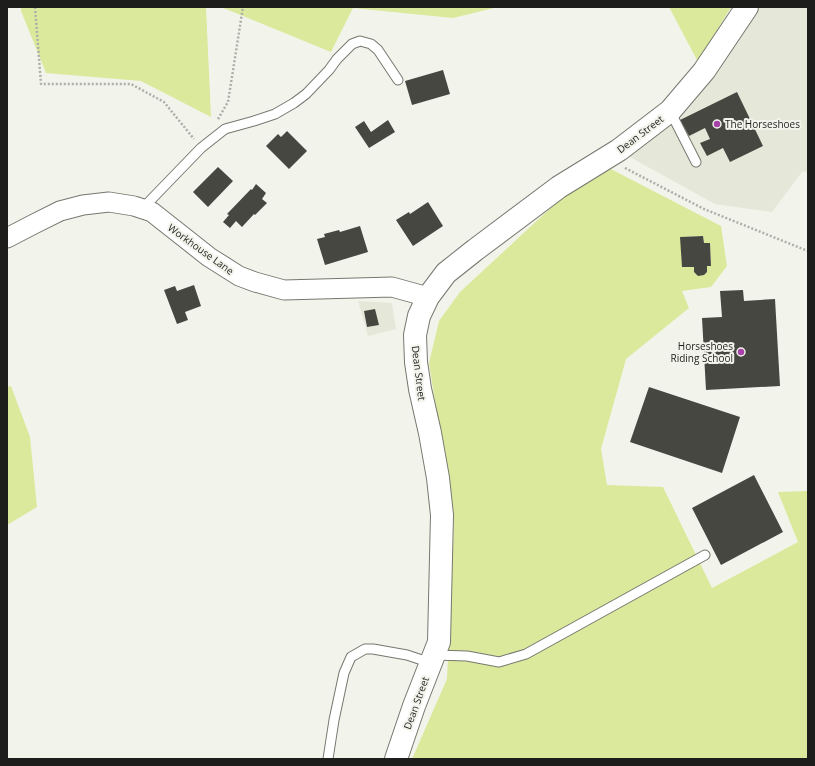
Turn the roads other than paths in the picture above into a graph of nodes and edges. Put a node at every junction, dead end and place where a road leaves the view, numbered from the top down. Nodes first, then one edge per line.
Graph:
1 (747, 7) edge
2 (398, 80) dead end
3 (670, 111) junction
4 (696, 162) dead end
5 (142, 209) junction
6 (7, 238) edge
7 (428, 297) junction
8 (705, 555) dead end
9 (432, 659) junction
10 (328, 759) edge
11 (396, 759) edge

1 - 3 street, Dean Street
2 - 5 lane
3 - 4 lane
3 - 7 street, Dean Street
5 - 6 street, Workhouse Lane
5 - 7 street, Workhouse Lane
7 - 9 street, Dean Street
8 - 9 lane
9 - 10 lane
9 - 11 street, Dean Street

